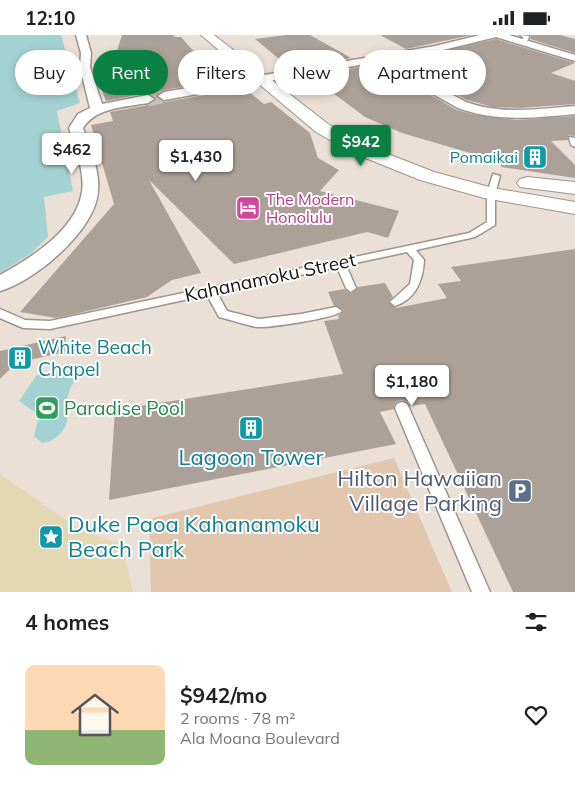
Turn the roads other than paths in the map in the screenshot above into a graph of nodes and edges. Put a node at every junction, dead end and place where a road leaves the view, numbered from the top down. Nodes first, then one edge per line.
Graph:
1 (81, 35) edge
2 (207, 35) edge
3 (492, 35) edge
4 (499, 35) edge
5 (522, 38) edge
6 (428, 50) edge
7 (575, 57) edge
8 (267, 73) junction
9 (274, 74) edge
10 (443, 95) edge
11 (164, 96) tunnel mouth
12 (148, 99) tunnel mouth
13 (97, 109) junction
14 (575, 110) edge
15 (373, 138) dead end
16 (493, 185) junction
17 (575, 188) edge
18 (575, 208) edge
19 (409, 247) junction
20 (340, 263) junction
21 (1, 287) edge
22 (351, 288) dead end
23 (210, 290) junction
24 (395, 302) dead end
25 (336, 311) dead end
26 (0, 313) edge
27 (402, 408) dead end
28 (481, 592) edge

1 - 13 street
2 - 8 main road
3 - 6 street
4 - 5 street
5 - 7 street
8 - 9 main road
8 - 11 street
8 - 16 main road
10 - 14 street
12 - 13 street
13 - 21 street
15 - 16 main road
16 - 17 main road
16 - 18 main road
16 - 19 lane, Kahanamoku Street
19 - 20 lane, Kahanamoku Street
19 - 24 lane
20 - 22 lane
20 - 23 lane, Kahanamoku Street
23 - 25 lane
23 - 26 lane, Kahanamoku Street
27 - 28 lane

